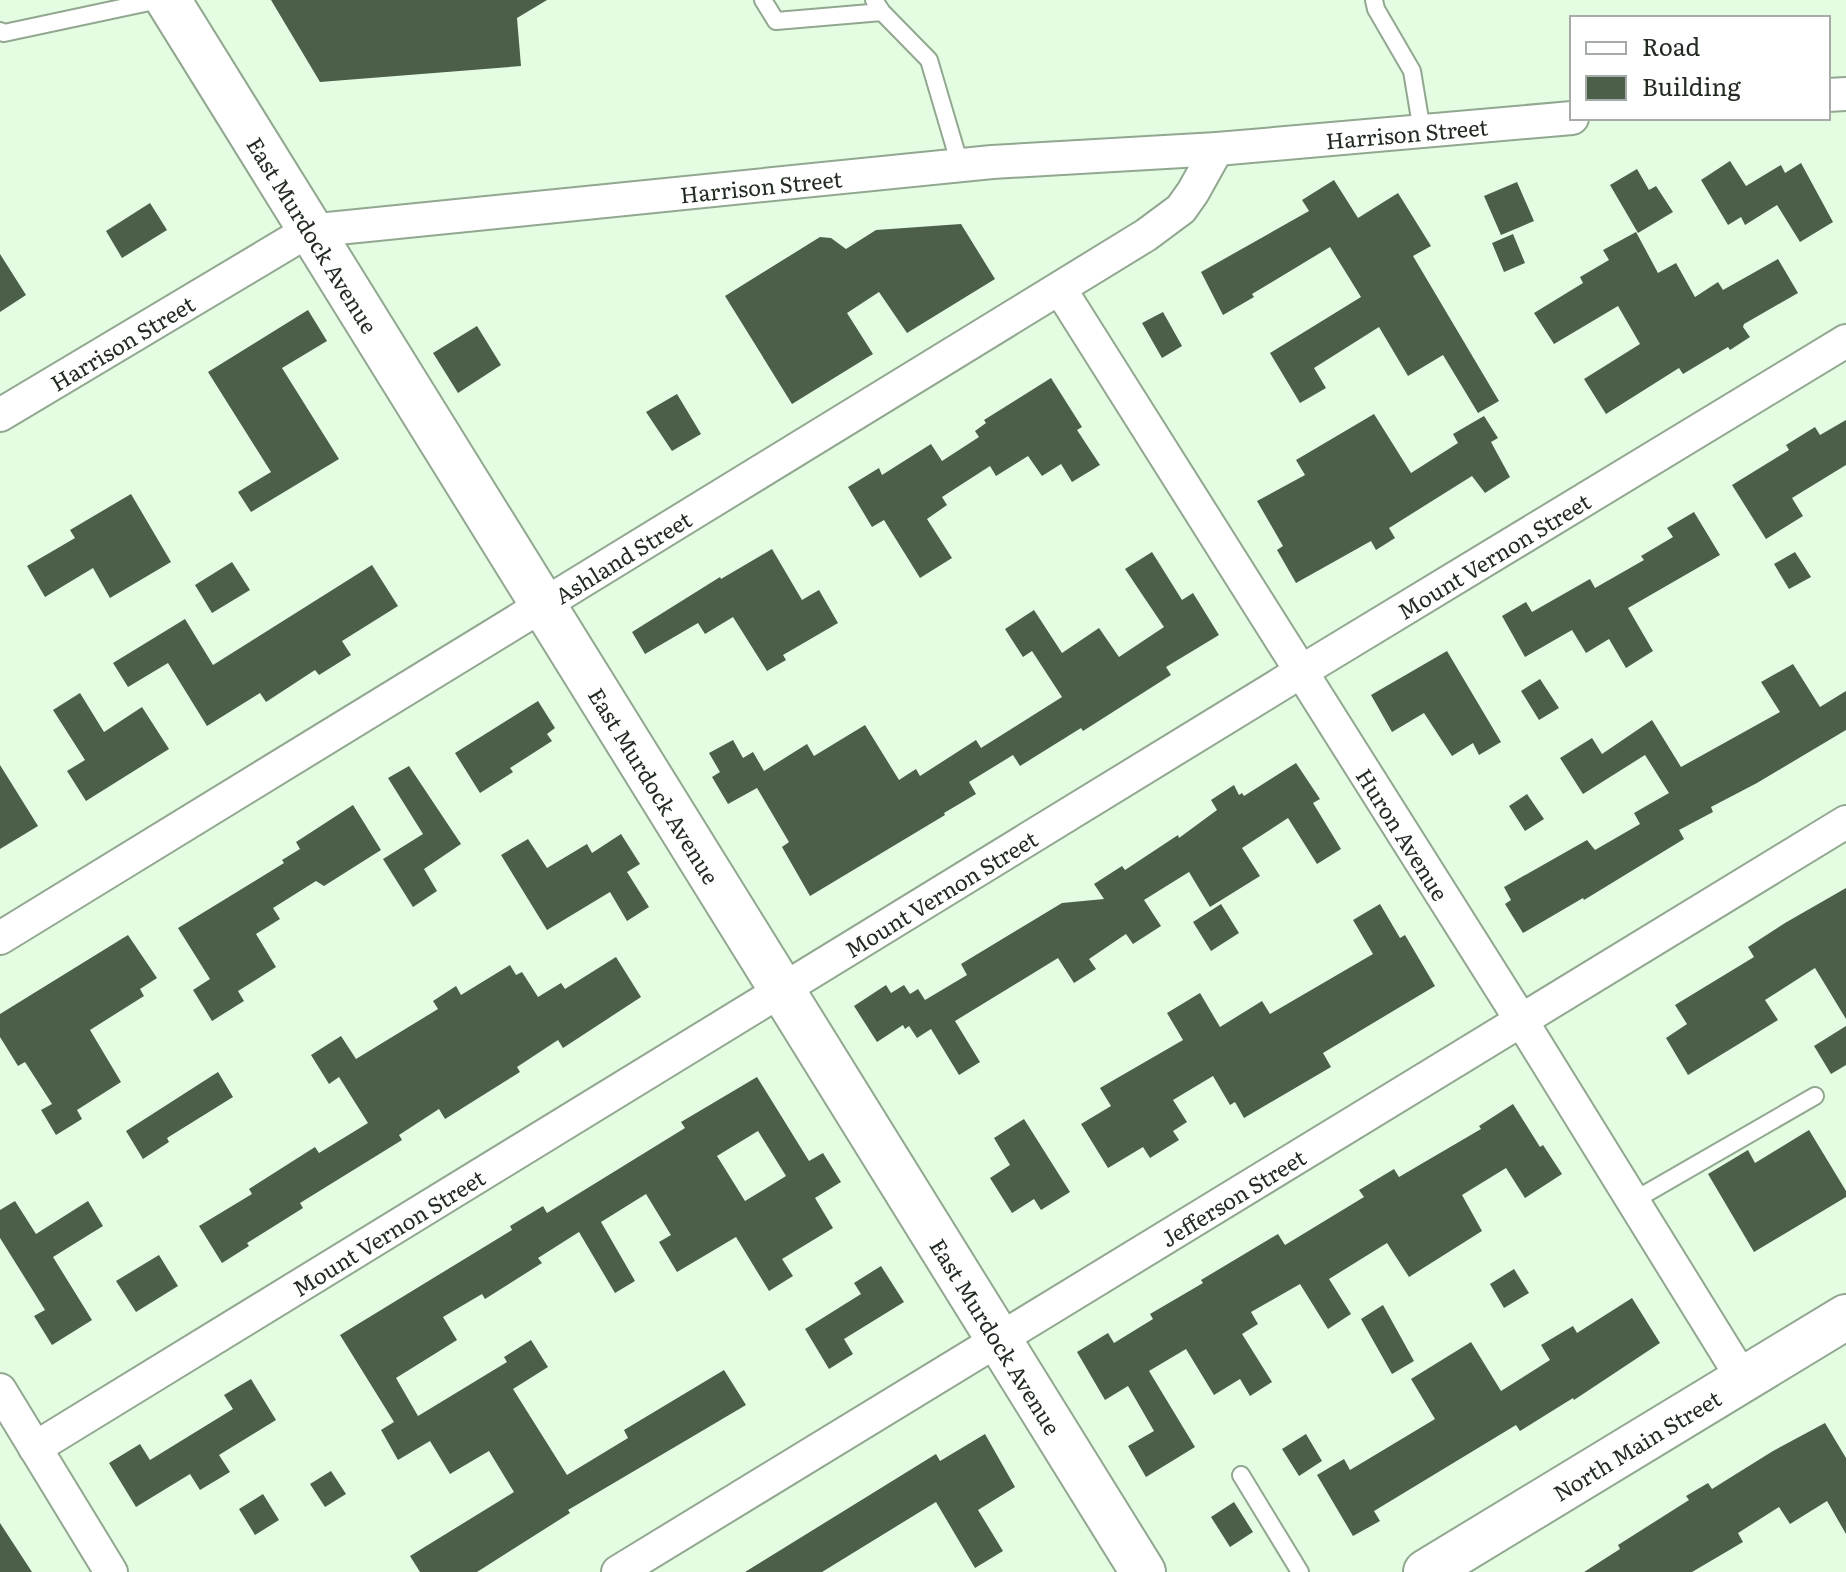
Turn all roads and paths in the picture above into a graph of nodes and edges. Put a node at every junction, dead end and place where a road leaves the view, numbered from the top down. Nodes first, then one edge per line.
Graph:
1 (159, 0) edge
2 (168, 0) edge
3 (763, 0) edge
4 (1374, 0) edge
5 (878, 6) edge
6 (0, 31) edge
7 (1570, 118) edge
8 (1422, 131) junction
9 (1217, 149) junction
10 (960, 165) junction
11 (308, 231) junction
12 (1060, 289) junction
13 (1846, 341) edge
14 (0, 415) edge
15 (543, 604) junction
16 (1302, 671) junction
17 (1846, 822) edge
18 (0, 938) edge
19 (784, 989) junction
20 (1521, 1020) junction
21 (1815, 1096) dead end
22 (1633, 1201) junction
23 (1846, 1317) edge
24 (998, 1338) junction
25 (1743, 1379) junction
26 (0, 1390) edge
27 (10, 1427) edge
28 (35, 1448) junction
29 (1241, 1475) dead end
30 (111, 1572) edge
31 (618, 1572) edge
32 (1143, 1572) edge
33 (1300, 1572) edge
34 (1426, 1572) edge

1 - 6 lane
2 - 11 main road, East Murdock Avenue
3 - 5 lane
4 - 8 lane
5 - 10 lane
7 - 8 street, Harrison Street
8 - 9 street, Harrison Street
9 - 10 street, Harrison Street
9 - 12 street, Ashland Street
10 - 11 street, Harrison Street
11 - 14 street, Harrison Street
11 - 15 main road, East Murdock Avenue
12 - 15 street, Ashland Street
12 - 16 street, Huron Avenue
13 - 16 street, Mount Vernon Street
15 - 18 street, Ashland Street
15 - 19 main road, East Murdock Avenue
16 - 19 street, Mount Vernon Street
16 - 20 street, Huron Avenue
17 - 20 street, Jefferson Street
19 - 24 main road, East Murdock Avenue
19 - 28 street, Mount Vernon Street
20 - 22 street, Huron Avenue
20 - 24 street, Jefferson Street
21 - 22 lane
22 - 25 street, Huron Avenue
23 - 25 main road, North Main Street
24 - 31 street, Jefferson Street
24 - 32 main road, East Murdock Avenue
25 - 34 main road, North Main Street
26 - 27 street
27 - 28 street
28 - 30 street
29 - 33 lane

